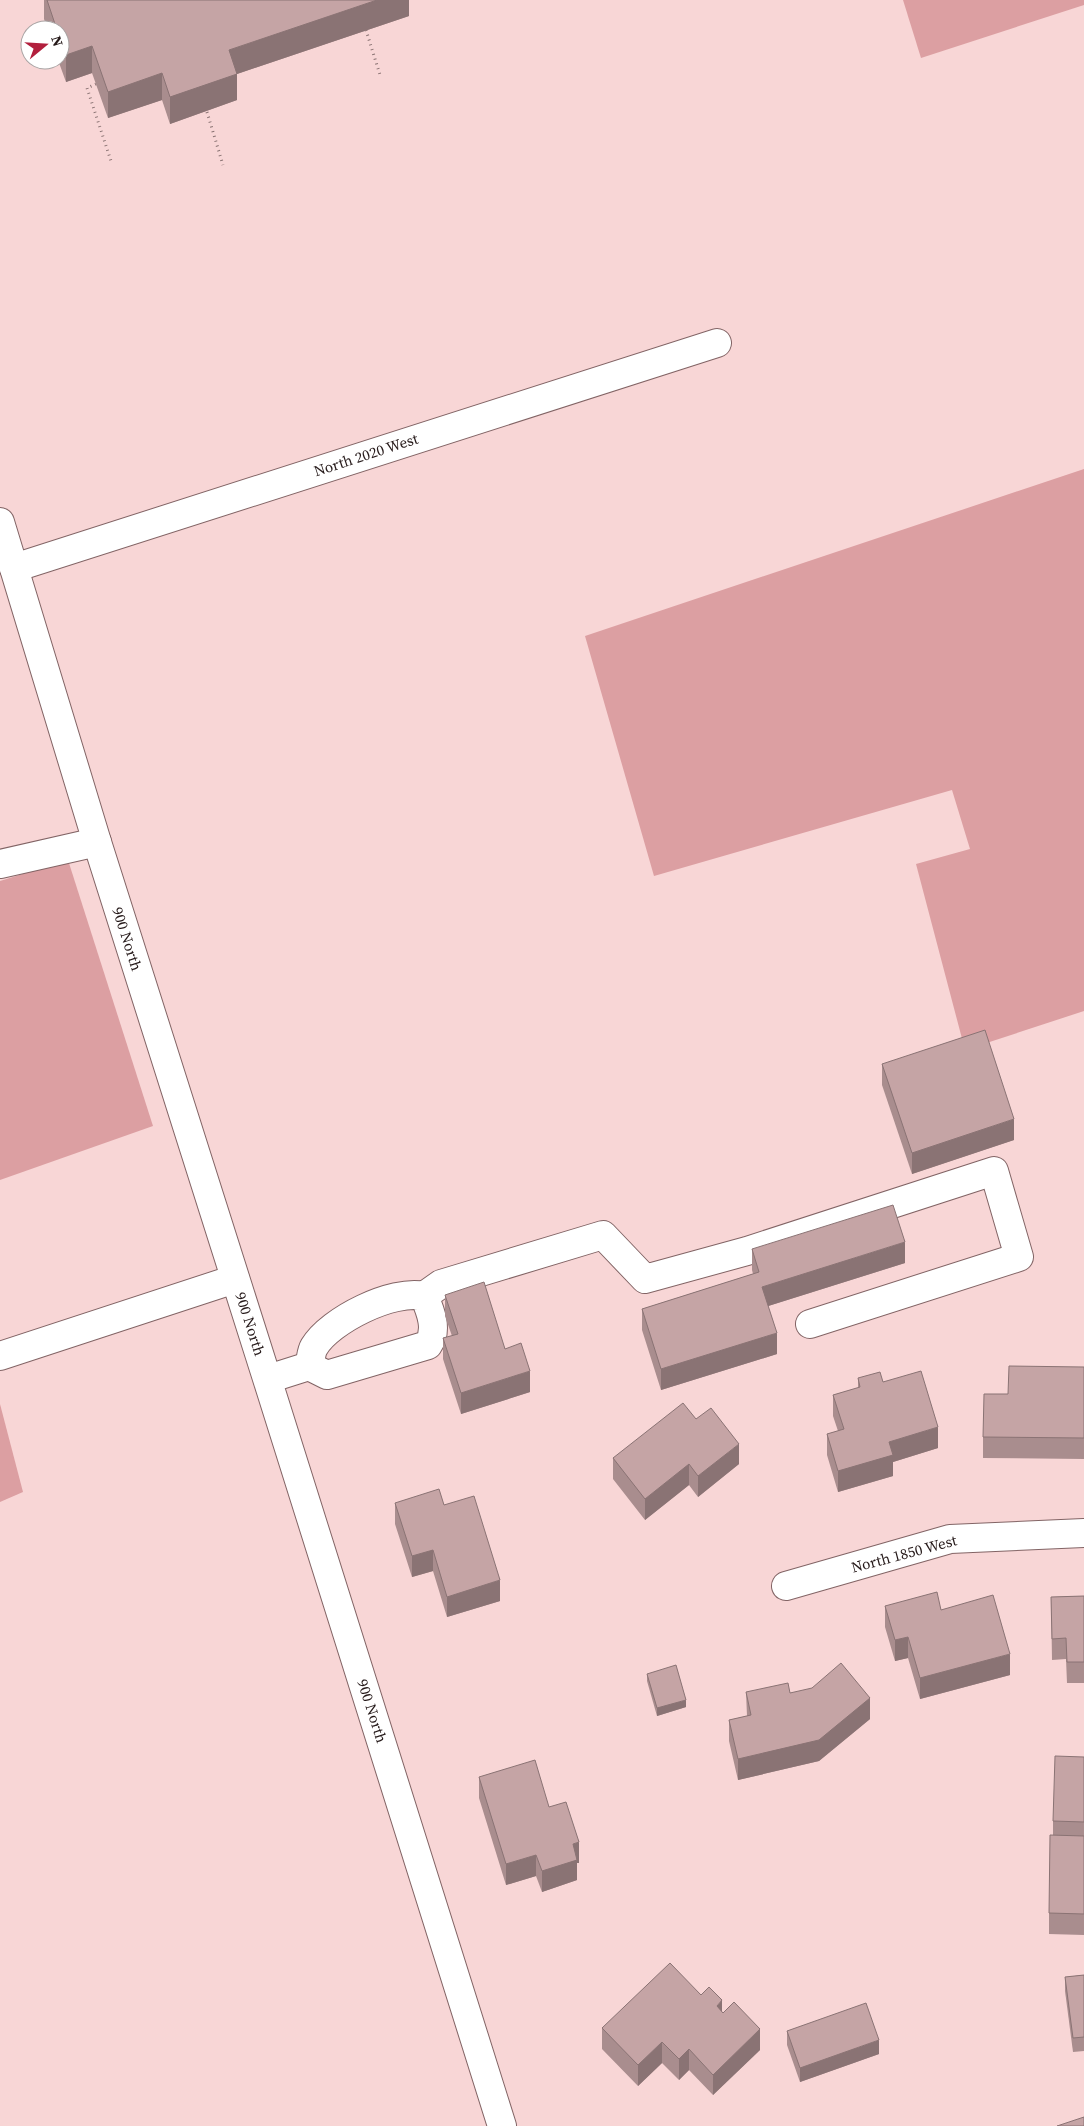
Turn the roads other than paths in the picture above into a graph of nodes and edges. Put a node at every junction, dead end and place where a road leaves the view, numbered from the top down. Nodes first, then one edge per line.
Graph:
1 (717, 343) dead end
2 (0, 522) edge
3 (14, 568) junction
4 (96, 842) junction
5 (0, 864) edge
6 (235, 1279) junction
7 (424, 1296) junction
8 (810, 1324) dead end
9 (0, 1356) edge
10 (309, 1366) junction
11 (268, 1379) junction
12 (1084, 1533) edge
13 (786, 1586) dead end
14 (502, 2126) edge

1 - 3 street, North 2020 West
2 - 3 street, 900 North
3 - 4 street, 900 North
4 - 5 street
4 - 6 street, 900 North
6 - 9 street
6 - 11 street, 900 North
7 - 8 street
7 - 10 street
7 - 10 street
10 - 11 street
11 - 14 street, 900 North
12 - 13 street, North 1850 West

